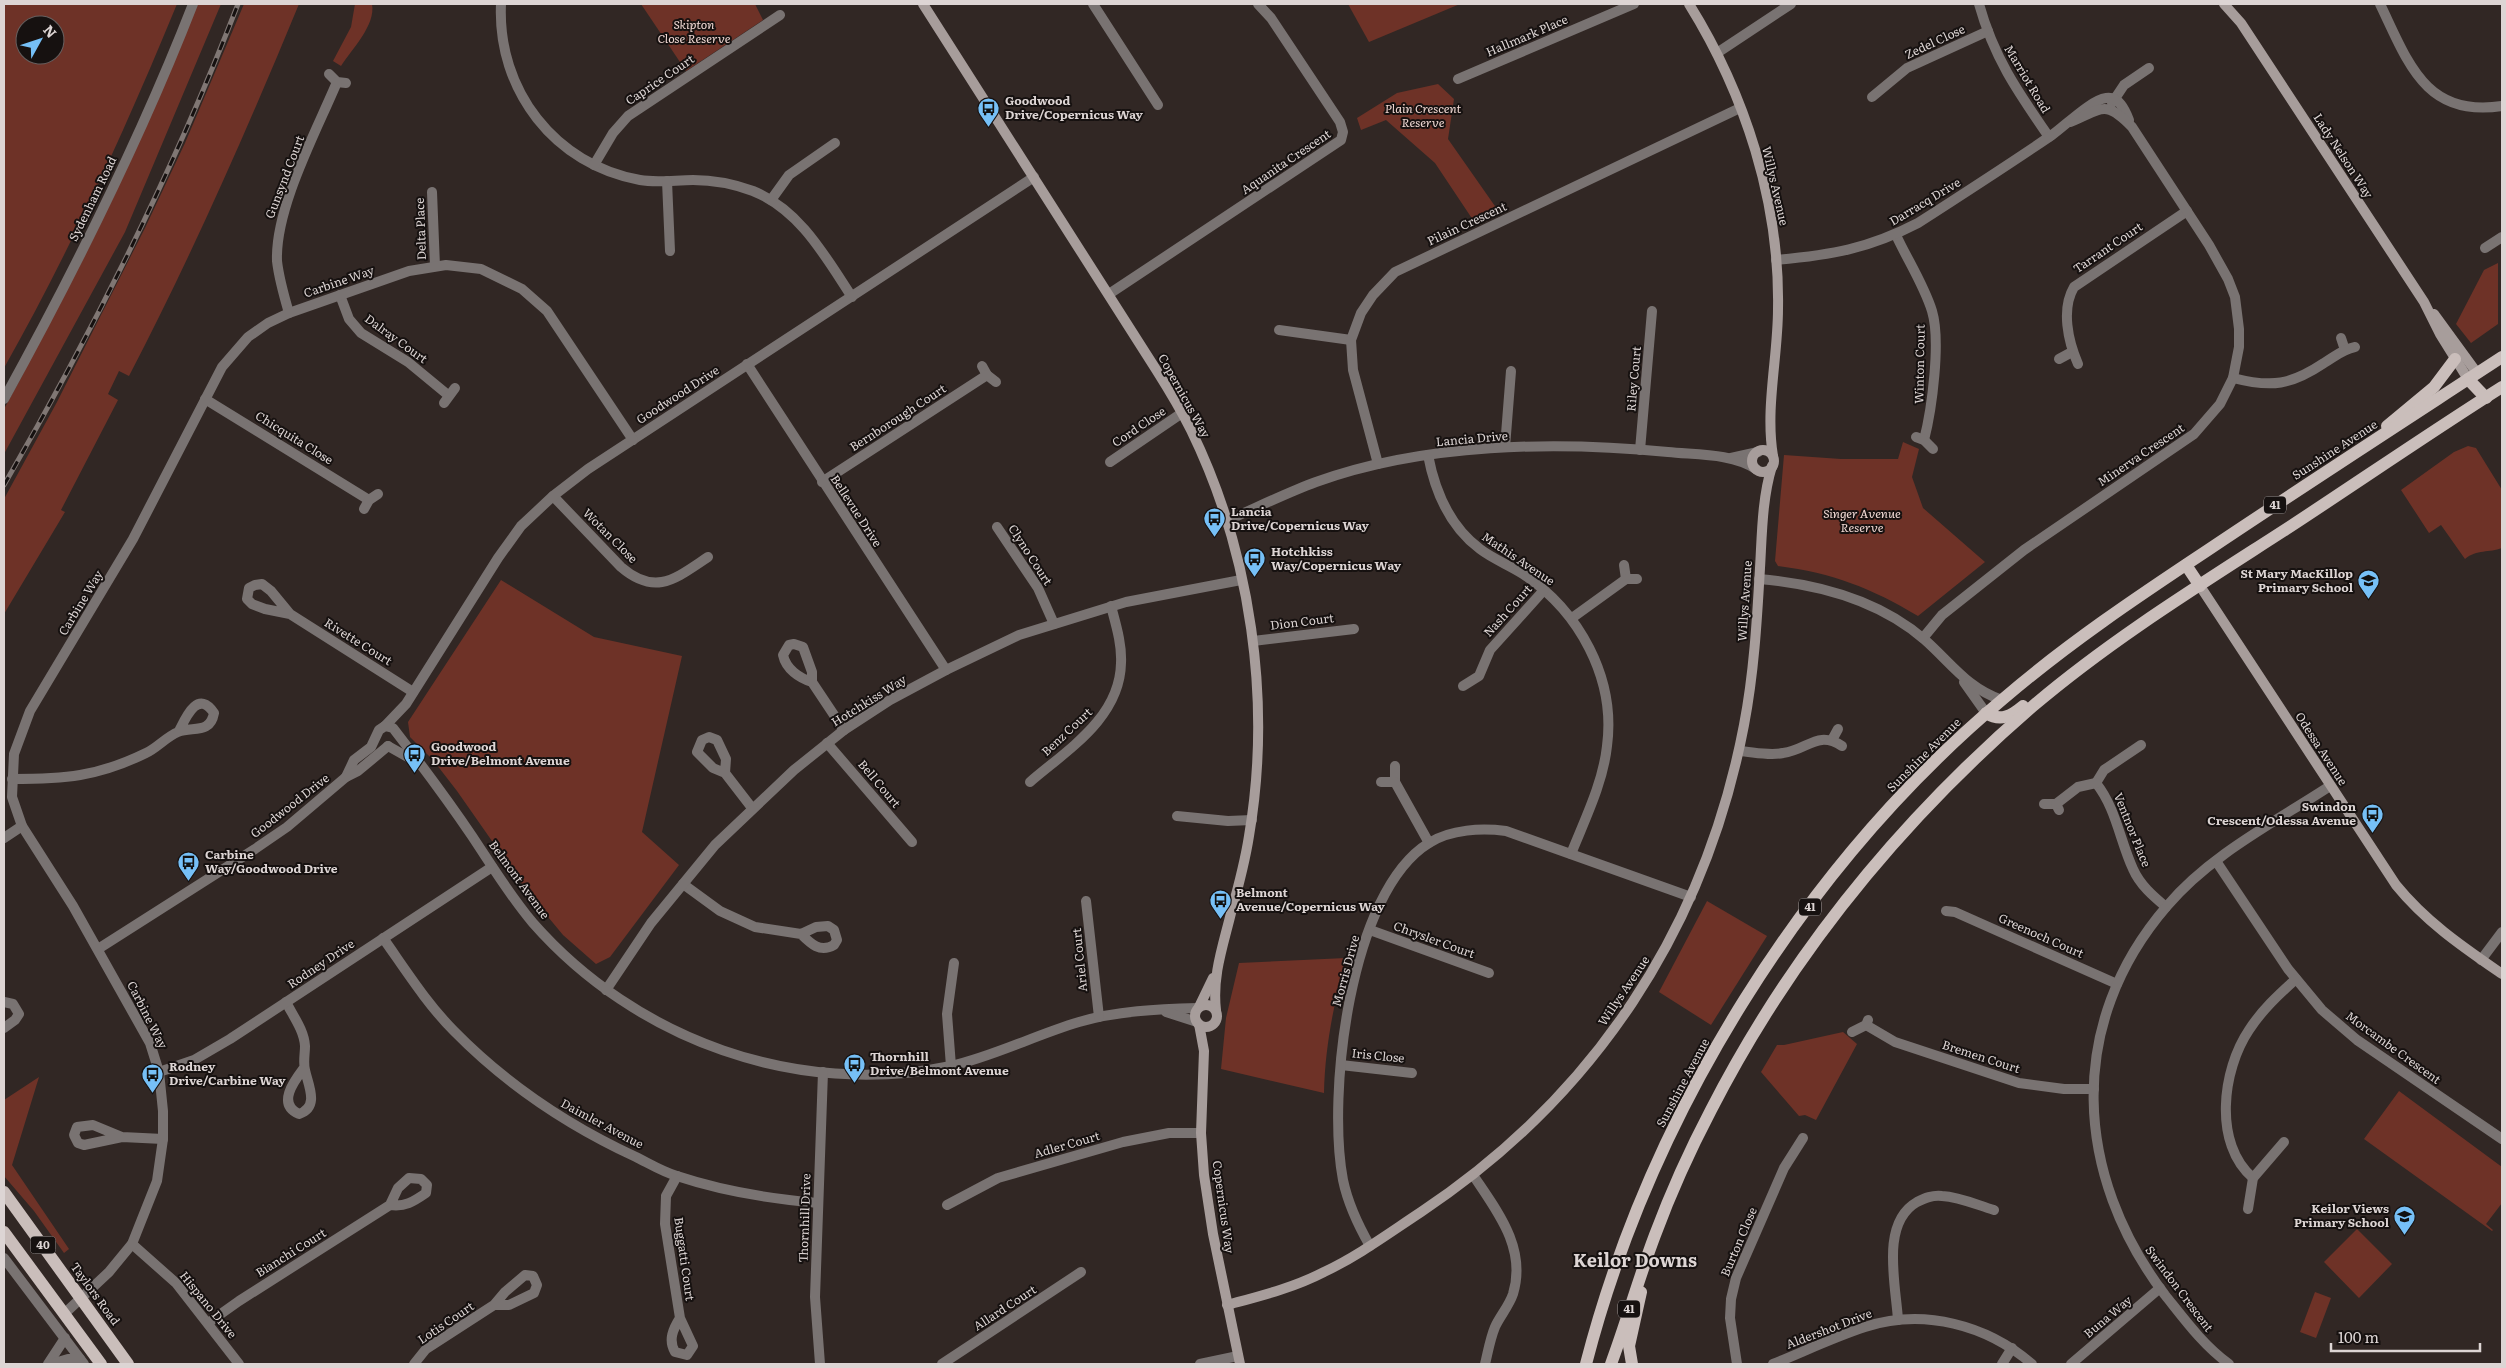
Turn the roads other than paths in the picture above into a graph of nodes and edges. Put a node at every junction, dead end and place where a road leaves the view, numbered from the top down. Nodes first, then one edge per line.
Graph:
1 (193, 4) edge
2 (501, 4) edge
3 (923, 4) edge
4 (1093, 4) edge
5 (1258, 4) edge
6 (1634, 4) edge
7 (1689, 4) edge
8 (1791, 4) edge
9 (1979, 4) edge
10 (2224, 4) edge
11 (2235, 4) edge
12 (2380, 4) edge
13 (780, 15) dead end
14 (2241, 23) junction
15 (1988, 31) junction
16 (1717, 54) junction
17 (2149, 68) dead end
18 (329, 74) dead end
19 (1458, 79) dead end
20 (1872, 97) dead end
21 (2113, 98) junction
22 (1158, 105) dead end
23 (2502, 106) edge
24 (1740, 108) junction
25 (2110, 108) junction
26 (2070, 122) junction
27 (2132, 127) junction
28 (2049, 137) junction
29 (835, 143) dead end
30 (594, 166) junction
31 (1034, 177) junction
32 (667, 181) junction
33 (432, 192) dead end
34 (771, 200) junction
35 (2187, 211) junction
36 (1896, 235) junction
37 (2502, 237) edge
38 (2485, 248) dead end
39 (670, 252) dead end
40 (1776, 260) junction
41 (435, 266) junction
42 (1109, 294) junction
43 (340, 295) junction
44 (852, 297) junction
45 (2424, 302) junction
46 (1652, 311) dead end
47 (289, 313) junction
48 (1279, 330) dead end
49 (2341, 338) dead end
50 (1351, 340) junction
51 (2072, 352) junction
52 (2502, 357) edge
53 (2455, 359) junction
54 (2059, 360) dead end
55 (747, 364) junction
56 (2078, 364) dead end
57 (1511, 371) dead end
58 (2473, 376) junction
59 (2233, 378) junction
60 (996, 382) dead end
61 (2502, 387) edge
62 (449, 395) dead end
63 (2487, 397) junction
64 (4, 399) edge
65 (205, 399) junction
66 (1182, 413) junction
67 (1771, 419) junction
68 (633, 440) junction
69 (1505, 447) junction
70 (2365, 447) junction
71 (1640, 450) junction
72 (1933, 450) dead end
73 (1758, 452) junction
74 (1428, 455) junction
75 (1730, 458) junction
76 (1773, 461) junction
77 (1110, 462) dead end
78 (1378, 464) junction
79 (1757, 469) junction
80 (822, 482) junction
81 (378, 494) dead end
82 (552, 496) junction
83 (1764, 500) junction
84 (1226, 521) junction
85 (996, 527) dead end
86 (708, 557) dead end
87 (2186, 564) junction
88 (1624, 565) dead end
89 (1626, 579) junction
90 (1638, 579) dead end
91 (1759, 579) junction
92 (1241, 580) junction
93 (2200, 586) junction
94 (1544, 590) junction
95 (1111, 606) junction
96 (290, 614) dead end
97 (1572, 618) junction
98 (1054, 624) junction
99 (1354, 629) dead end
100 (1923, 638) junction
101 (1253, 641) junction
102 (2088, 664) junction
103 (946, 670) junction
104 (1960, 675) junction
105 (812, 682) dead end
106 (1463, 686) dead end
107 (413, 692) junction
108 (2002, 700) junction
109 (406, 704) junction
110 (1986, 713) junction
111 (385, 726) junction
112 (1838, 729) dead end
113 (844, 730) junction
114 (179, 731) dead end
115 (397, 733) junction
116 (377, 737) junction
117 (1832, 740) junction
118 (828, 742) junction
119 (2141, 745) dead end
120 (388, 746) junction
121 (1842, 746) dead end
122 (1739, 751) junction
123 (418, 764) junction
124 (1395, 766) dead end
125 (725, 772) dead end
126 (346, 777) junction
127 (12, 779) junction
128 (1030, 782) dead end
129 (1381, 782) dead end
130 (1395, 782) junction
131 (2096, 783) junction
132 (2330, 786) junction
133 (2044, 804) dead end
134 (752, 808) junction
135 (1176, 816) dead end
136 (1252, 820) junction
137 (22, 826) junction
138 (4, 838) edge
139 (912, 842) dead end
140 (1429, 843) junction
141 (1571, 854) junction
142 (2216, 861) junction
143 (492, 867) junction
144 (683, 884) junction
145 (1691, 897) junction
146 (1086, 901) dead end
147 (2166, 907) junction
148 (1952, 909) dead end
149 (1370, 930) junction
150 (2502, 932) edge
151 (801, 934) dead end
152 (383, 938) junction
153 (98, 949) junction
154 (2481, 960) junction
155 (954, 963) dead end
156 (1216, 973) junction
157 (1489, 973) dead end
158 (2502, 974) edge
159 (2296, 980) junction
160 (2117, 984) junction
161 (606, 990) junction
162 (4, 1002) edge
163 (286, 1002) junction
164 (1198, 1007) junction
165 (1216, 1010) junction
166 (1160, 1011) junction
167 (1099, 1017) junction
168 (1198, 1023) junction
169 (1215, 1023) junction
170 (4, 1028) edge
171 (1852, 1032) dead end
172 (1204, 1051) junction
173 (1340, 1065) junction
174 (951, 1066) junction
175 (304, 1068) dead end
176 (159, 1072) junction
177 (823, 1072) junction
178 (1412, 1073) dead end
179 (2094, 1089) junction
180 (1201, 1132) junction
181 (122, 1138) dead end
182 (1803, 1138) dead end
183 (163, 1139) junction
184 (2502, 1139) edge
185 (2284, 1142) dead end
186 (1473, 1175) junction
187 (677, 1176) junction
188 (2253, 1178) junction
189 (4, 1192) edge
190 (818, 1203) junction
191 (390, 1205) dead end
192 (947, 1205) dead end
193 (2248, 1209) dead end
194 (1994, 1210) dead end
195 (4, 1232) edge
196 (132, 1244) junction
197 (1370, 1246) junction
198 (1648, 1255) junction
199 (4, 1258) edge
200 (1081, 1272) dead end
201 (2160, 1288) junction
202 (82, 1298) junction
203 (1227, 1305) junction
204 (494, 1306) dead end
205 (64, 1314) junction
206 (680, 1318) dead end
207 (1898, 1320) junction
208 (208, 1324) junction
209 (65, 1338) junction
210 (2012, 1348) junction
211 (1239, 1360) edge
212 (82, 1361) edge
213 (50, 1364) edge
214 (101, 1364) edge
215 (128, 1364) edge
216 (239, 1364) edge
217 (414, 1364) edge
218 (820, 1364) edge
219 (942, 1364) edge
220 (1200, 1364) edge
221 (1485, 1364) edge
222 (1586, 1364) edge
223 (1612, 1364) edge
224 (1632, 1364) edge
225 (1737, 1364) edge
226 (1773, 1364) edge
227 (2002, 1364) edge
228 (2032, 1364) edge
229 (2071, 1364) edge
230 (2229, 1364) edge

1 - 64 street, Sydenham Road
2 - 30 street
3 - 31 street, Copernicus Way
4 - 22 street
5 - 42 street, Aquanita Crescent
6 - 19 street, Hallmark Place
7 - 16 street, Willys Avenue
8 - 16 street
9 - 15 street, Marriot Road
10 - 14 street, Lady Nelson Way
11 - 14 street, Lady Nelson Way
12 - 23 street
13 - 30 street, Caprice Court
14 - 45 street, Lady Nelson Way
15 - 20 street, Zedel Close
15 - 28 street, Marriot Road
16 - 24 street, Willys Avenue
17 - 21 street, Darracq Drive
18 - 47 street, Gunsynd Court
21 - 25 street, Darracq Drive
21 - 26 street, Darracq Drive
21 - 27 street, Minerva Crescent
24 - 40 street, Willys Avenue
24 - 50 street, Pilain Crescent
25 - 26 street, Darracq Drive
25 - 27 street, Minerva Crescent
26 - 28 street, Darracq Drive
27 - 35 street, Minerva Crescent
28 - 36 street, Darracq Drive
29 - 34 street
30 - 32 street
31 - 42 street, Copernicus Way
31 - 44 street, Goodwood Drive
32 - 34 street
32 - 39 street
33 - 41 street, Delta Place
34 - 44 street
35 - 51 street, Tarrant Court
35 - 59 street, Minerva Crescent
36 - 40 street, Darracq Drive
36 - 72 street, Winton Court
37 - 38 street
40 - 67 street, Willys Avenue
41 - 43 street, Carbine Way
41 - 68 street, Carbine Way
42 - 66 street, Copernicus Way
43 - 47 street, Carbine Way
43 - 62 street, Dalray Court
44 - 55 street, Goodwood Drive
45 - 53 street, Lady Nelson Way
45 - 58 street, Lady Nelson Way
46 - 71 street, Riley Court
47 - 65 street, Carbine Way
48 - 50 street
49 - 59 street
50 - 78 street, Pilain Crescent
51 - 54 street
51 - 56 street, Tarrant Court
52 - 58 main road, Sunshine Avenue / 41
53 - 58 street, Lady Nelson Way
53 - 70 main road
55 - 68 street, Goodwood Drive
55 - 80 street, Bellevue Drive
57 - 69 street
58 - 63 main road
58 - 70 main road, Sunshine Avenue / 41
59 - 100 street, Minerva Crescent
60 - 80 street, Bernborough Court
61 - 63 main road, 41
63 - 93 main road, 41
65 - 81 street, Chicquita Close
65 - 127 street, Carbine Way
66 - 77 street, Cord Close
66 - 84 street, Copernicus Way
67 - 73 street, Willys Avenue
67 - 76 street, Willys Avenue
68 - 82 street, Goodwood Drive
69 - 71 street, Lancia Drive
69 - 74 street, Lancia Drive
70 - 87 main road, Sunshine Avenue / 41
71 - 75 street, Lancia Drive
73 - 75 street, Lancia Drive
73 - 76 street
73 - 79 street
74 - 78 street, Lancia Drive
74 - 94 street, Mathis Avenue
75 - 79 street, Lancia Drive
76 - 79 street
76 - 83 street, Willys Avenue
78 - 84 street, Lancia Drive
79 - 83 street, Willys Avenue
80 - 103 street, Bellevue Drive
82 - 86 street, Wotan Close
82 - 107 street, Goodwood Drive
83 - 91 street, Willys Avenue
84 - 92 street, Copernicus Way
85 - 98 street, Clyno Court
87 - 93 main road
87 - 108 main road, Sunshine Avenue / 41
88 - 89 street
89 - 90 street
89 - 97 street
91 - 100 street
91 - 122 street, Willys Avenue
92 - 95 street, Hotchkiss Way
92 - 101 street, Copernicus Way
93 - 102 main road, 41
93 - 132 street, Odessa Avenue
94 - 97 street, Mathis Avenue
94 - 106 street, Nash Court
95 - 98 street, Hotchkiss Way
95 - 128 street, Benz Court
96 - 107 street, Rivette Court
97 - 141 street, Mathis Avenue
98 - 103 street, Hotchkiss Way
99 - 101 street, Dion Court
100 - 104 street
101 - 136 street, Copernicus Way
102 - 110 main road
102 - 198 main road, 41
103 - 113 street, Hotchkiss Way
104 - 108 street
104 - 110 street
105 - 113 street
107 - 109 street, Goodwood Drive
108 - 110 main road, Sunshine Avenue / 41
109 - 111 street, Goodwood Drive
109 - 115 street, Goodwood Drive
110 - 222 main road, Sunshine Avenue / 41
111 - 115 street
111 - 116 street
112 - 117 street
113 - 118 street, Hotchkiss Way
114 - 127 street
115 - 120 street
115 - 123 street, Belmont Avenue
116 - 120 street
116 - 126 street, Goodwood Drive
117 - 121 street
117 - 122 street
118 - 134 street, Hotchkiss Way
118 - 139 street, Bell Court
119 - 131 street
120 - 123 street, Belmont Avenue
120 - 126 street, Goodwood Drive
122 - 145 street, Willys Avenue
123 - 143 street, Belmont Avenue
124 - 130 street
125 - 134 street
126 - 153 street, Goodwood Drive
127 - 137 street, Carbine Way
129 - 130 street
130 - 140 street
131 - 133 street
131 - 147 street, Ventnor Place
132 - 142 street, Swindon Crescent
132 - 154 street, Odessa Avenue
134 - 144 street, Hotchkiss Way
135 - 136 street
136 - 156 street, Copernicus Way
137 - 138 street
137 - 153 street, Carbine Way
140 - 141 street, Morris Drive
140 - 149 street, Morris Drive
141 - 145 street, Morris Drive
142 - 147 street, Swindon Crescent
142 - 159 street, Morcambe Crescent
143 - 152 street, Rodney Drive
143 - 161 street, Belmont Avenue
144 - 151 street
144 - 161 street, Hotchkiss Way
145 - 186 street, Willys Avenue
146 - 167 street, Ariel Court
147 - 160 street, Swindon Crescent
148 - 160 street, Greenoch Court
149 - 157 street, Chrysler Court
149 - 173 street, Morris Drive
150 - 154 street
152 - 163 street, Rodney Drive
152 - 187 street, Daimler Avenue
153 - 176 street, Carbine Way
154 - 158 street, Odessa Avenue
155 - 174 street
156 - 164 street, Copernicus Way
156 - 165 street, Copernicus Way
159 - 184 street, Morcambe Crescent
159 - 188 street
160 - 179 street, Swindon Crescent
161 - 177 street, Belmont Avenue
162 - 170 street
163 - 175 street
163 - 176 street, Rodney Drive
164 - 165 street
164 - 166 street, Belmont Avenue
164 - 168 street
165 - 169 street
166 - 167 street, Belmont Avenue
166 - 168 street, Belmont Avenue
167 - 174 street, Belmont Avenue
168 - 169 street
168 - 172 street, Copernicus Way
169 - 172 street, Copernicus Way
171 - 179 street, Bremen Court
172 - 180 street, Copernicus Way
173 - 178 street, Iris Close
173 - 197 street, Morris Drive
174 - 177 street, Belmont Avenue
176 - 183 street, Carbine Way
177 - 190 street, Thornhill Drive
179 - 201 street, Swindon Crescent
180 - 192 street, Adler Court
180 - 203 street, Copernicus Way
181 - 183 street
182 - 225 street, Burton Close
183 - 196 street, Carbine Way
185 - 188 street
186 - 197 street, Willys Avenue
186 - 221 street
187 - 190 street, Daimler Avenue
187 - 206 street, Buggatti Court
188 - 193 street
189 - 202 main road, Taylors Road / 40
190 - 218 street, Thornhill Drive
191 - 208 street, Bianchi Court
194 - 207 street
195 - 205 main road, 40
196 - 202 street, Carbine Way
196 - 208 street, Hispano Drive
197 - 203 street, Willys Avenue
198 - 223 main road, 41
198 - 224 main road
199 - 209 street
200 - 219 street, Allard Court
201 - 229 street, Buna Way
201 - 230 street, Swindon Crescent
202 - 205 street, Carbine Way
202 - 215 main road, Taylors Road / 40
203 - 211 street, Copernicus Way
204 - 217 street, Lotis Court
205 - 214 main road, 40
207 - 210 street, Aldershot Drive
207 - 226 street, Aldershot Drive
208 - 216 street, Hispano Drive
209 - 212 street
209 - 213 street
210 - 227 street
210 - 228 street, Aldershot Drive
211 - 220 street
212 - 213 street

